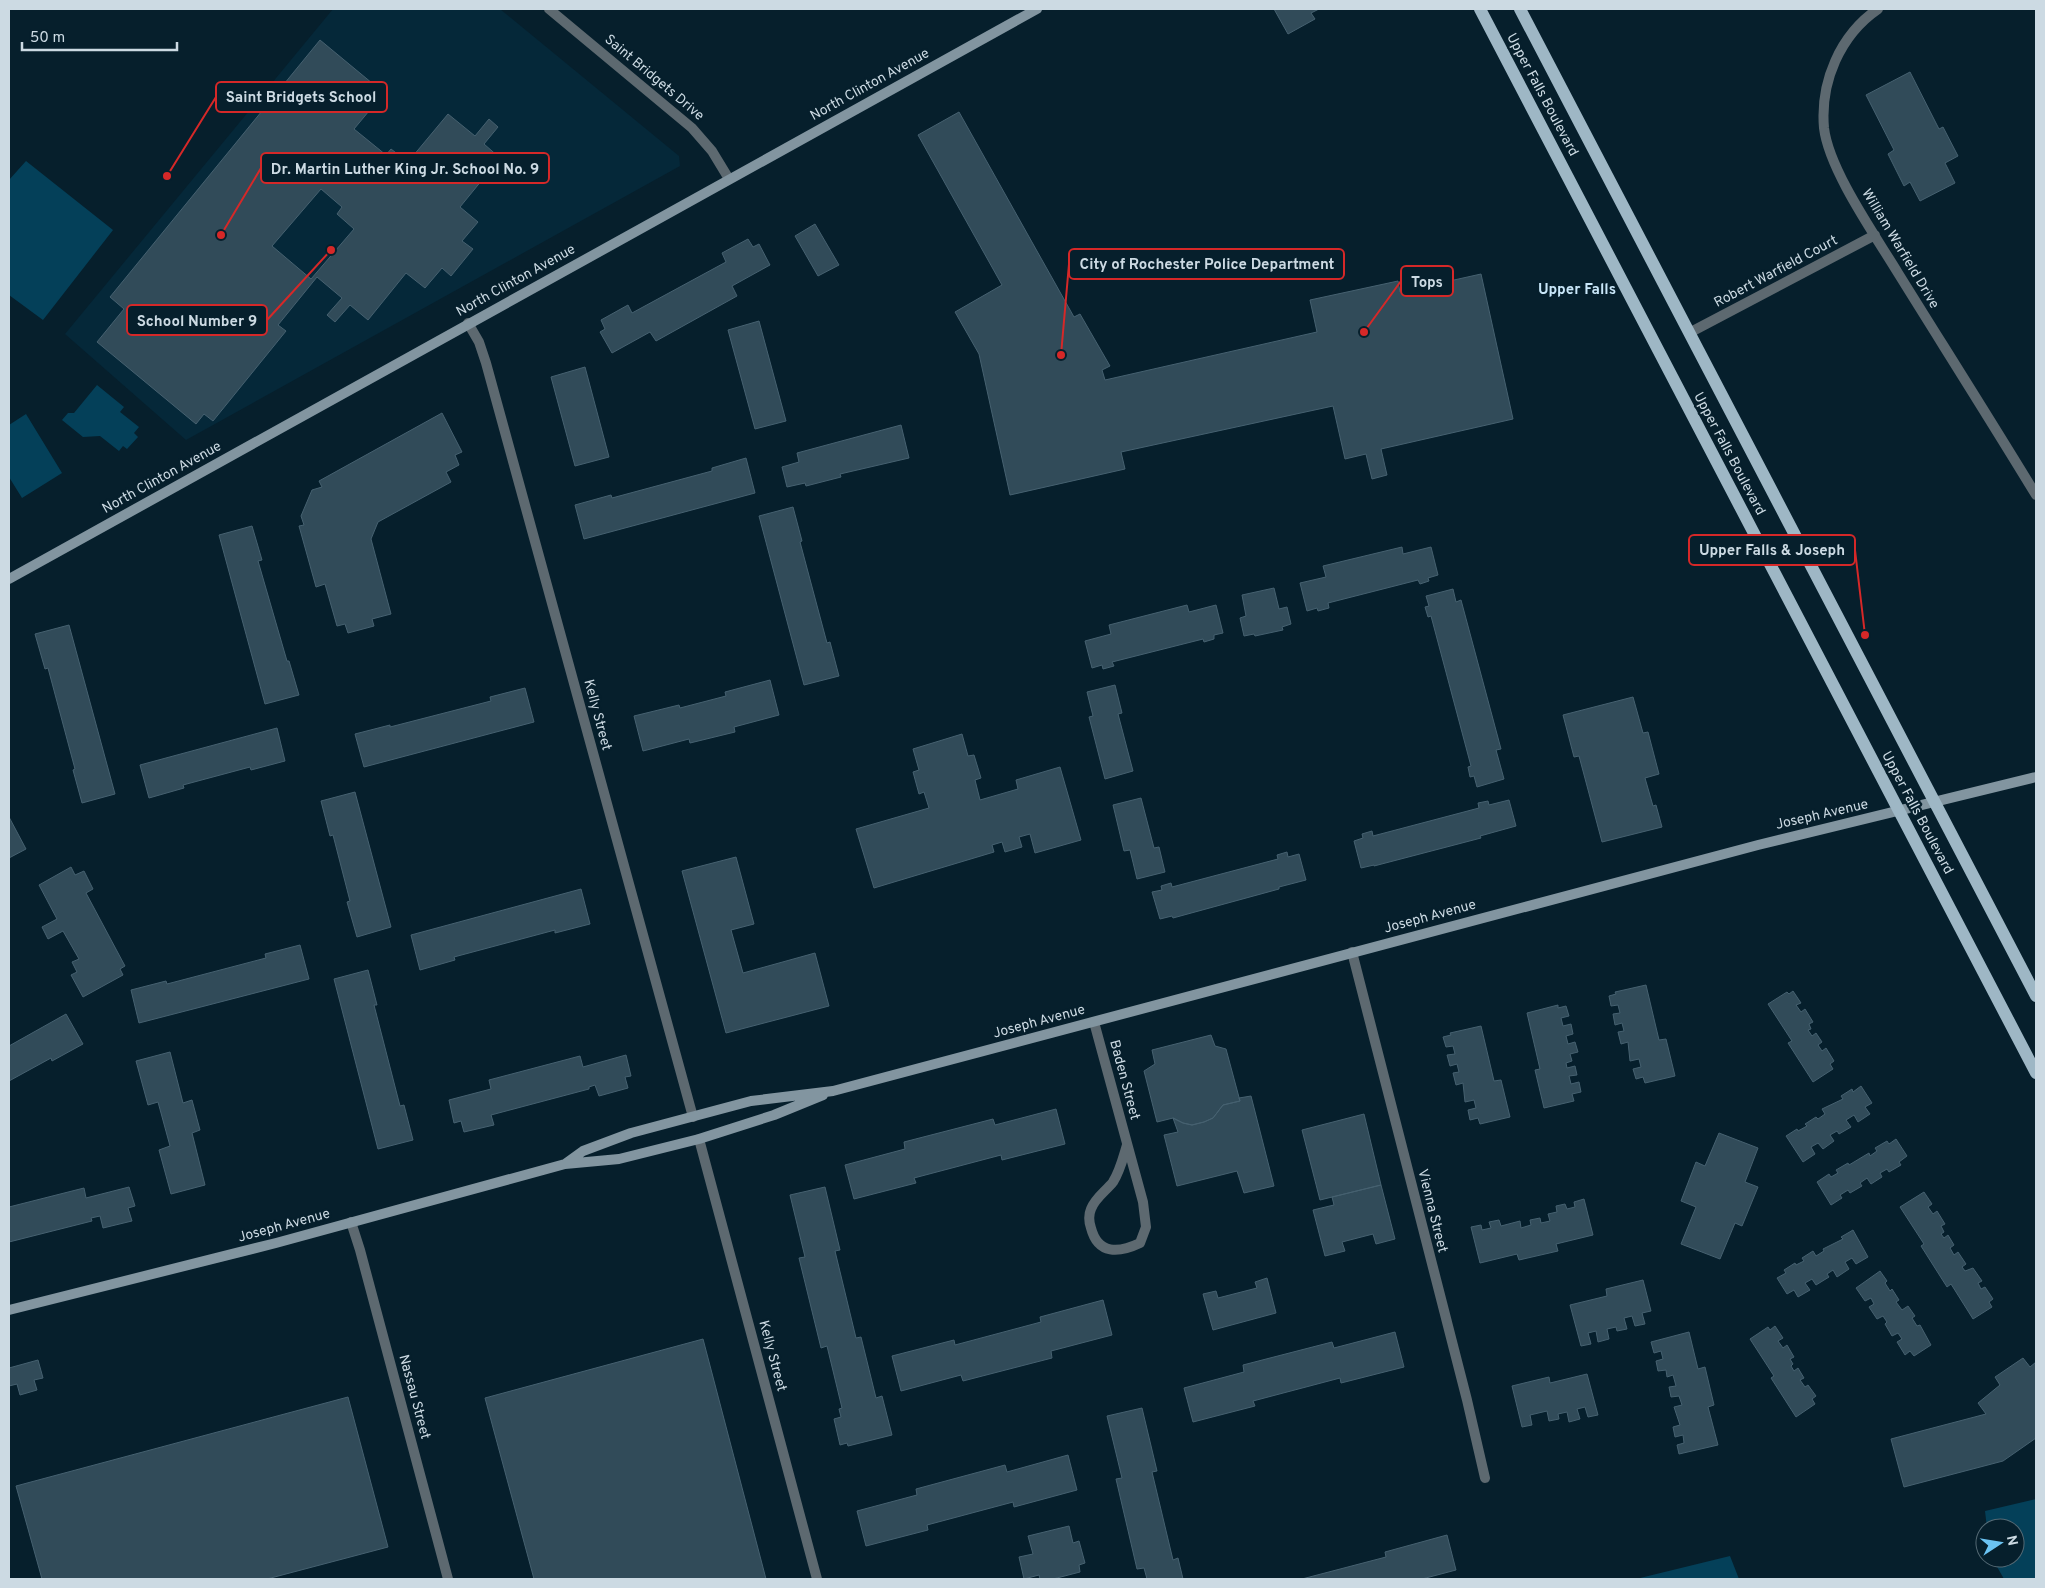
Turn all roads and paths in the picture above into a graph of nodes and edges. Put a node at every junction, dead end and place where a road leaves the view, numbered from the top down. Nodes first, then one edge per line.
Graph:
1 (550, 9) edge
2 (1037, 9) edge
3 (1480, 9) edge
4 (1520, 9) edge
5 (1878, 9) edge
6 (729, 179) junction
7 (1875, 235) junction
8 (468, 323) junction
9 (1689, 333) junction
10 (2036, 495) edge
11 (9, 579) edge
12 (2036, 778) edge
13 (1936, 802) junction
14 (1900, 812) junction
15 (1352, 952) junction
16 (2036, 996) edge
17 (1094, 1022) junction
18 (2036, 1073) edge
19 (833, 1091) junction
20 (693, 1117) junction
21 (699, 1139) junction
22 (1127, 1146) junction
23 (565, 1164) junction
24 (351, 1222) junction
25 (9, 1310) edge
26 (1485, 1478) dead end
27 (448, 1579) edge
28 (817, 1579) edge

1 - 6 street, Saint Bridgets Drive
2 - 6 main road, North Clinton Avenue
3 - 14 main road, Upper Falls Boulevard
4 - 9 main road, Upper Falls Boulevard
5 - 7 street, William Warfield Drive
6 - 8 main road, North Clinton Avenue
7 - 9 street, Robert Warfield Court
7 - 10 street, William Warfield Drive
8 - 11 main road, North Clinton Avenue
8 - 20 street, Kelly Street
9 - 13 main road, Upper Falls Boulevard
12 - 13 main road, Joseph Avenue
13 - 14 main road, Joseph Avenue
13 - 16 main road, Upper Falls Boulevard
14 - 15 main road, Joseph Avenue
14 - 18 main road, Upper Falls Boulevard
15 - 17 main road, Joseph Avenue
15 - 26 street, Vienna Street
17 - 19 main road, Joseph Avenue
17 - 22 street, Baden Street
19 - 20 main road, Joseph Avenue
19 - 21 main road, Joseph Avenue
20 - 23 main road, Joseph Avenue
21 - 23 main road, Joseph Avenue
21 - 28 street, Kelly Street
22 - 22 street, Baden Street
23 - 24 main road, Joseph Avenue
24 - 25 main road, Joseph Avenue
24 - 27 street, Nassau Street

